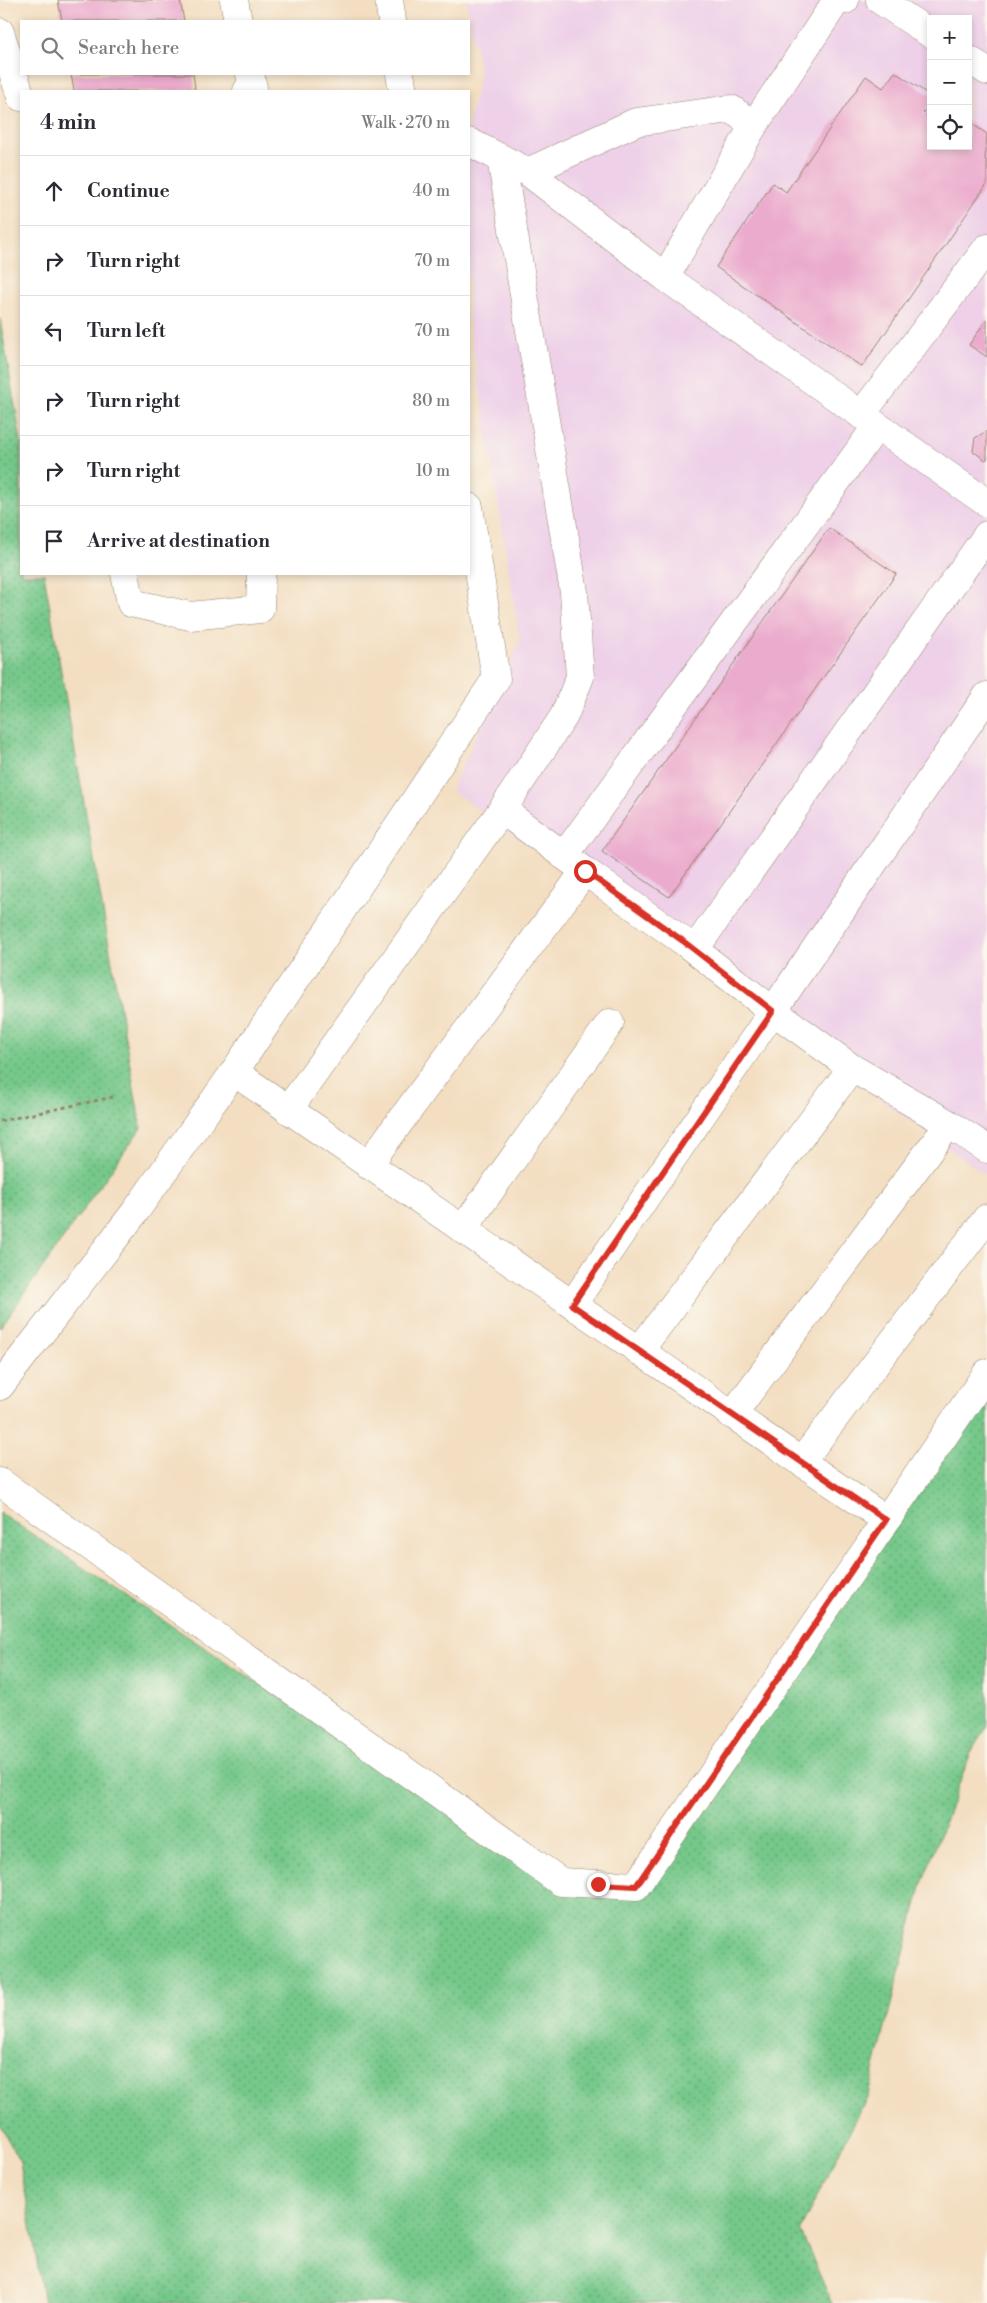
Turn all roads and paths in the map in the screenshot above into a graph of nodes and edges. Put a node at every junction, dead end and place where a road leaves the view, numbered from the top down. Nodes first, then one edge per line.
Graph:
1 (234, 0) edge
2 (389, 0) edge
3 (837, 0) edge
4 (845, 0) edge
5 (880, 0) edge
6 (238, 20) edge
7 (392, 20) edge
8 (927, 31) edge
9 (0, 32) edge
10 (970, 60) edge
11 (987, 71) edge
12 (250, 75) edge
13 (400, 75) edge
14 (249, 90) edge
15 (403, 90) edge
16 (20, 94) edge
17 (754, 125) junction
18 (470, 142) edge
19 (501, 158) junction
20 (528, 172) junction
21 (987, 248) edge
22 (666, 277) junction
23 (869, 420) junction
24 (987, 503) edge
25 (470, 513) edge
26 (987, 535) edge
27 (125, 575) edge
28 (261, 575) edge
29 (987, 696) edge
30 (502, 810) junction
31 (574, 863) junction
32 (694, 950) junction
33 (773, 1011) junction
34 (610, 1023) dead end
35 (852, 1068) junction
36 (234, 1072) junction
37 (113, 1098) dead end
38 (288, 1110) junction
39 (0, 1121) edge
40 (949, 1124) junction
41 (987, 1149) edge
42 (368, 1165) junction
43 (987, 1218) edge
44 (463, 1230) junction
45 (572, 1305) junction
46 (639, 1351) junction
47 (987, 1373) edge
48 (0, 1386) edge
49 (732, 1415) junction
50 (801, 1462) junction
51 (0, 1482) edge
52 (886, 1520) junction

1 - 6 lane
2 - 7 lane
3 - 4 lane
3 - 17 lane
5 - 8 lane
9 - 16 lane
10 - 11 lane
12 - 14 lane
13 - 15 lane
17 - 20 lane
17 - 22 lane
18 - 19 lane
19 - 20 lane
19 - 30 lane
20 - 22 lane
21 - 23 lane
22 - 23 lane
23 - 24 lane
23 - 31 lane
25 - 36 lane
26 - 32 lane
27 - 28 lane
29 - 33 lane
30 - 31 lane
30 - 38 lane
31 - 32 lane
31 - 42 lane
32 - 33 lane
33 - 35 lane
33 - 45 lane
34 - 44 lane
35 - 40 lane
35 - 46 lane
36 - 38 lane
36 - 48 lane
37 - 39 path
38 - 42 lane
40 - 41 lane
40 - 49 lane
42 - 44 lane
43 - 50 lane
44 - 45 lane
45 - 46 lane
46 - 49 lane
47 - 52 lane
49 - 50 lane
50 - 52 lane
51 - 52 lane

